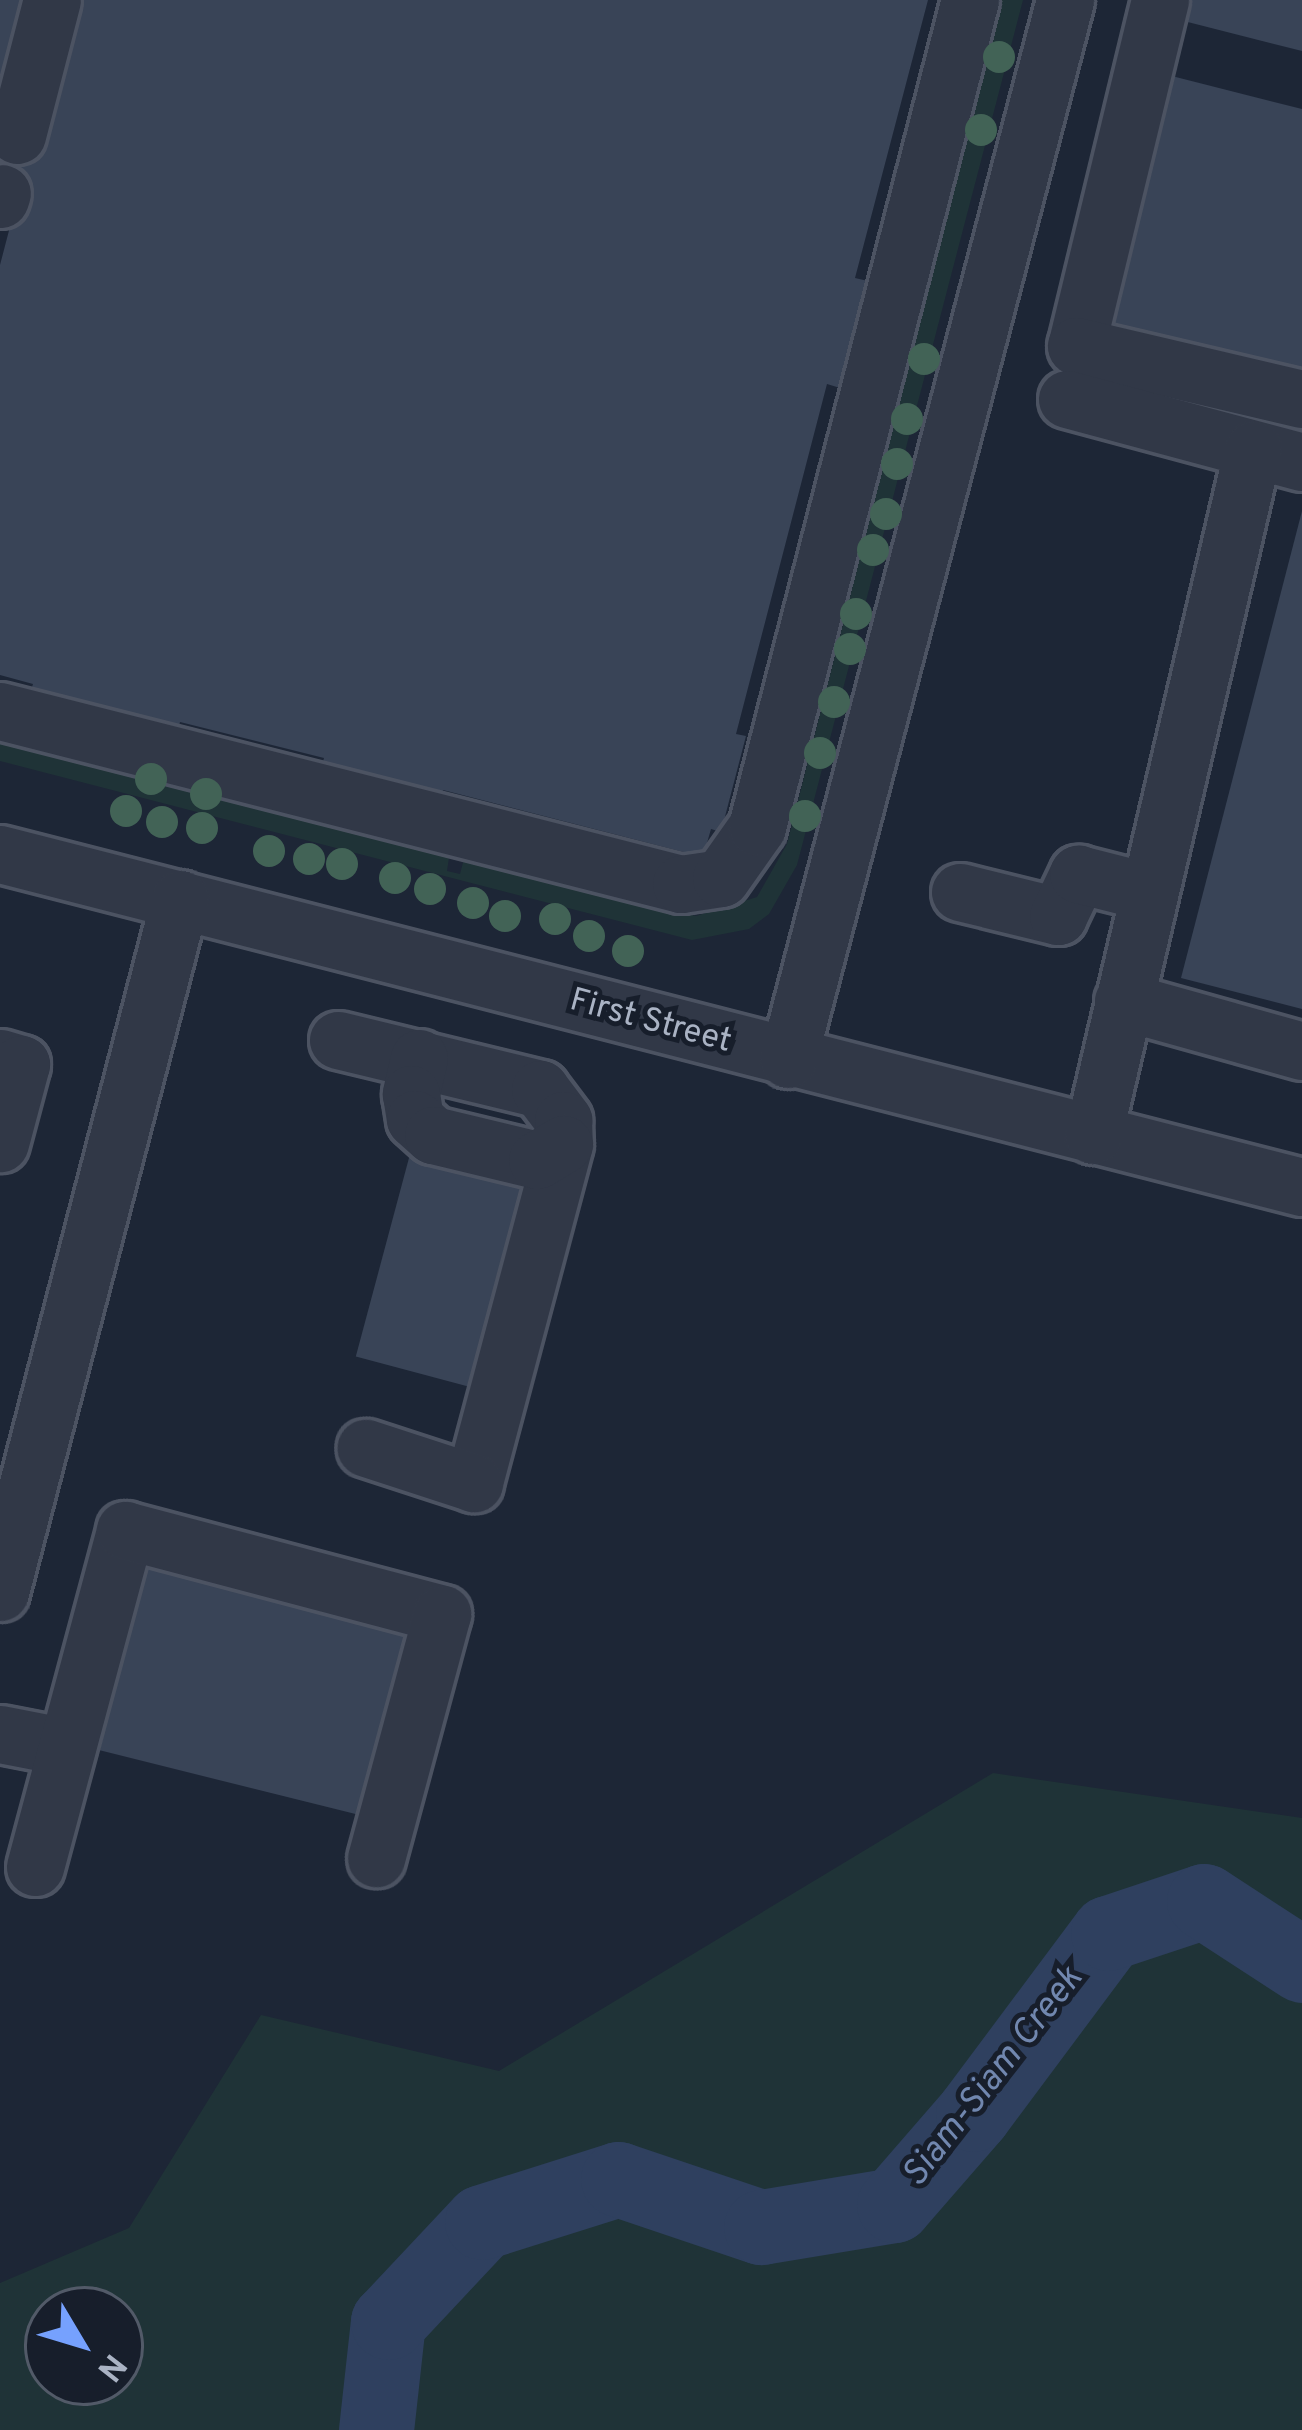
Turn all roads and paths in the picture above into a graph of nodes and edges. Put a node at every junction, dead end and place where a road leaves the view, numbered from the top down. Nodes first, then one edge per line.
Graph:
1 (52, 0) edge
2 (970, 0) edge
3 (1064, 6) edge
4 (1155, 17) edge
5 (16, 135) dead end
6 (1067, 399) dead end
7 (1302, 399) edge
8 (1278, 455) edge
9 (0, 711) edge
10 (0, 854) edge
11 (960, 892) dead end
12 (1149, 892) junction
13 (180, 899) junction
14 (564, 1001) junction
15 (1124, 1001) junction
16 (338, 1040) dead end
17 (1302, 1051) edge
18 (0, 1058) edge
19 (419, 1058) junction
20 (788, 1059) junction
21 (540, 1089) junction
22 (1093, 1135) junction
23 (0, 1143) edge
24 (564, 1144) junction
25 (1302, 1187) edge
26 (366, 1448) dead end
27 (0, 1592) edge
28 (0, 1734) edge
29 (67, 1747) junction
30 (376, 1858) dead end
31 (35, 1867) dead end

1 - 5 street
2 - 9 street
3 - 4 street
3 - 20 street
4 - 7 street
6 - 8 street
8 - 12 street
10 - 13 street, First Street
11 - 12 street
12 - 15 street
13 - 14 street, First Street
13 - 27 street
14 - 20 street, First Street
14 - 21 street
15 - 17 street
15 - 22 street
16 - 19 street
18 - 23 street
19 - 21 street
19 - 24 street
20 - 22 street, First Street
21 - 24 street
22 - 25 street, First Street
24 - 26 street
28 - 29 street
29 - 30 street
29 - 31 street

